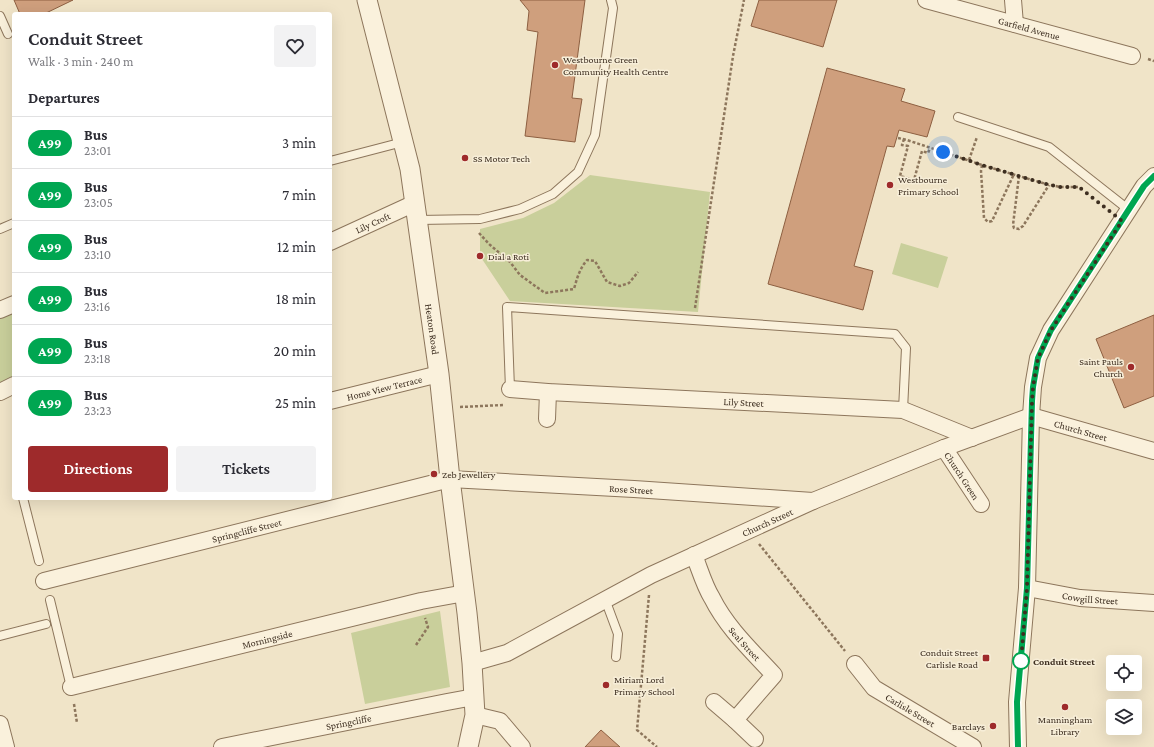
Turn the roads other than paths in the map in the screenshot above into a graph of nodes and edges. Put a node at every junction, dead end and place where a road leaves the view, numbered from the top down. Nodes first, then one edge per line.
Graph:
1 (367, 0) edge
2 (611, 0) edge
3 (926, 0) edge
4 (1013, 0) edge
5 (0, 16) edge
6 (1015, 24) junction
7 (8, 34) dead end
8 (1132, 56) dead end
9 (958, 117) dead end
10 (404, 142) junction
11 (332, 160) edge
12 (1154, 176) edge
13 (1129, 210) junction
14 (417, 212) junction
15 (12, 224) edge
16 (0, 229) edge
17 (332, 241) edge
18 (439, 374) junction
19 (12, 387) edge
20 (510, 389) joint
21 (0, 392) edge
22 (548, 392) junction
23 (332, 401) edge
24 (903, 410) junction
25 (1031, 416) junction
26 (547, 419) dead end
27 (972, 438) junction
28 (944, 448) junction
29 (1154, 451) edge
30 (450, 478) junction
31 (24, 500) edge
32 (813, 501) junction
33 (981, 504) dead end
34 (694, 555) junction
35 (39, 561) dead end
36 (44, 581) dead end
37 (1027, 588) junction
38 (465, 593) junction
39 (605, 599) junction
40 (50, 600) dead end
41 (1154, 603) edge
42 (46, 624) dead end
43 (0, 636) edge
44 (616, 657) dead end
45 (472, 663) junction
46 (855, 664) road end
47 (70, 687) joint
48 (714, 702) dead end
49 (474, 706) junction
50 (735, 720) junction
51 (0, 724) edge
52 (755, 739) dead end
53 (6, 747) edge
54 (222, 747) edge
55 (468, 747) edge
56 (522, 747) edge
57 (973, 747) edge
58 (1018, 747) edge

1 - 10 street, Heaton Road
2 - 14 lane
3 - 6 street, Garfield Avenue
4 - 6 street
5 - 7 lane
6 - 8 street, Garfield Avenue
9 - 13 lane
10 - 11 lane
10 - 14 street, Heaton Road
12 - 13 street
13 - 25 street
14 - 17 street, Lily Croft
14 - 18 street, Heaton Road
15 - 16 lane
18 - 23 street, Home View Terrace
18 - 30 street, Heaton Road
19 - 21 street
20 - 22 street, Lily Street
20 - 24 lane
22 - 24 street, Lily Street
22 - 26 street
24 - 27 street, Lily Street
25 - 27 street, Church Street
25 - 29 street, Church Street
25 - 37 street
27 - 28 street, Church Street
28 - 32 street, Church Street
28 - 33 street, Church Green
30 - 32 street, Rose Street
30 - 36 street, Springcliffe Street
30 - 38 street, Heaton Road
31 - 35 lane
32 - 34 street, Church Street
34 - 39 street, Church Street
34 - 50 street, Seal Street
37 - 41 street, Cowgill Street
37 - 58 street
38 - 45 street, Heaton Road
38 - 47 street, Morningside
39 - 44 lane
39 - 45 street, Church Street
40 - 47 lane
42 - 43 lane
45 - 49 street
46 - 57 street, Carlisle Street
48 - 50 street
49 - 54 street, Springcliffe
49 - 55 street
49 - 56 street
50 - 52 street
51 - 53 street

